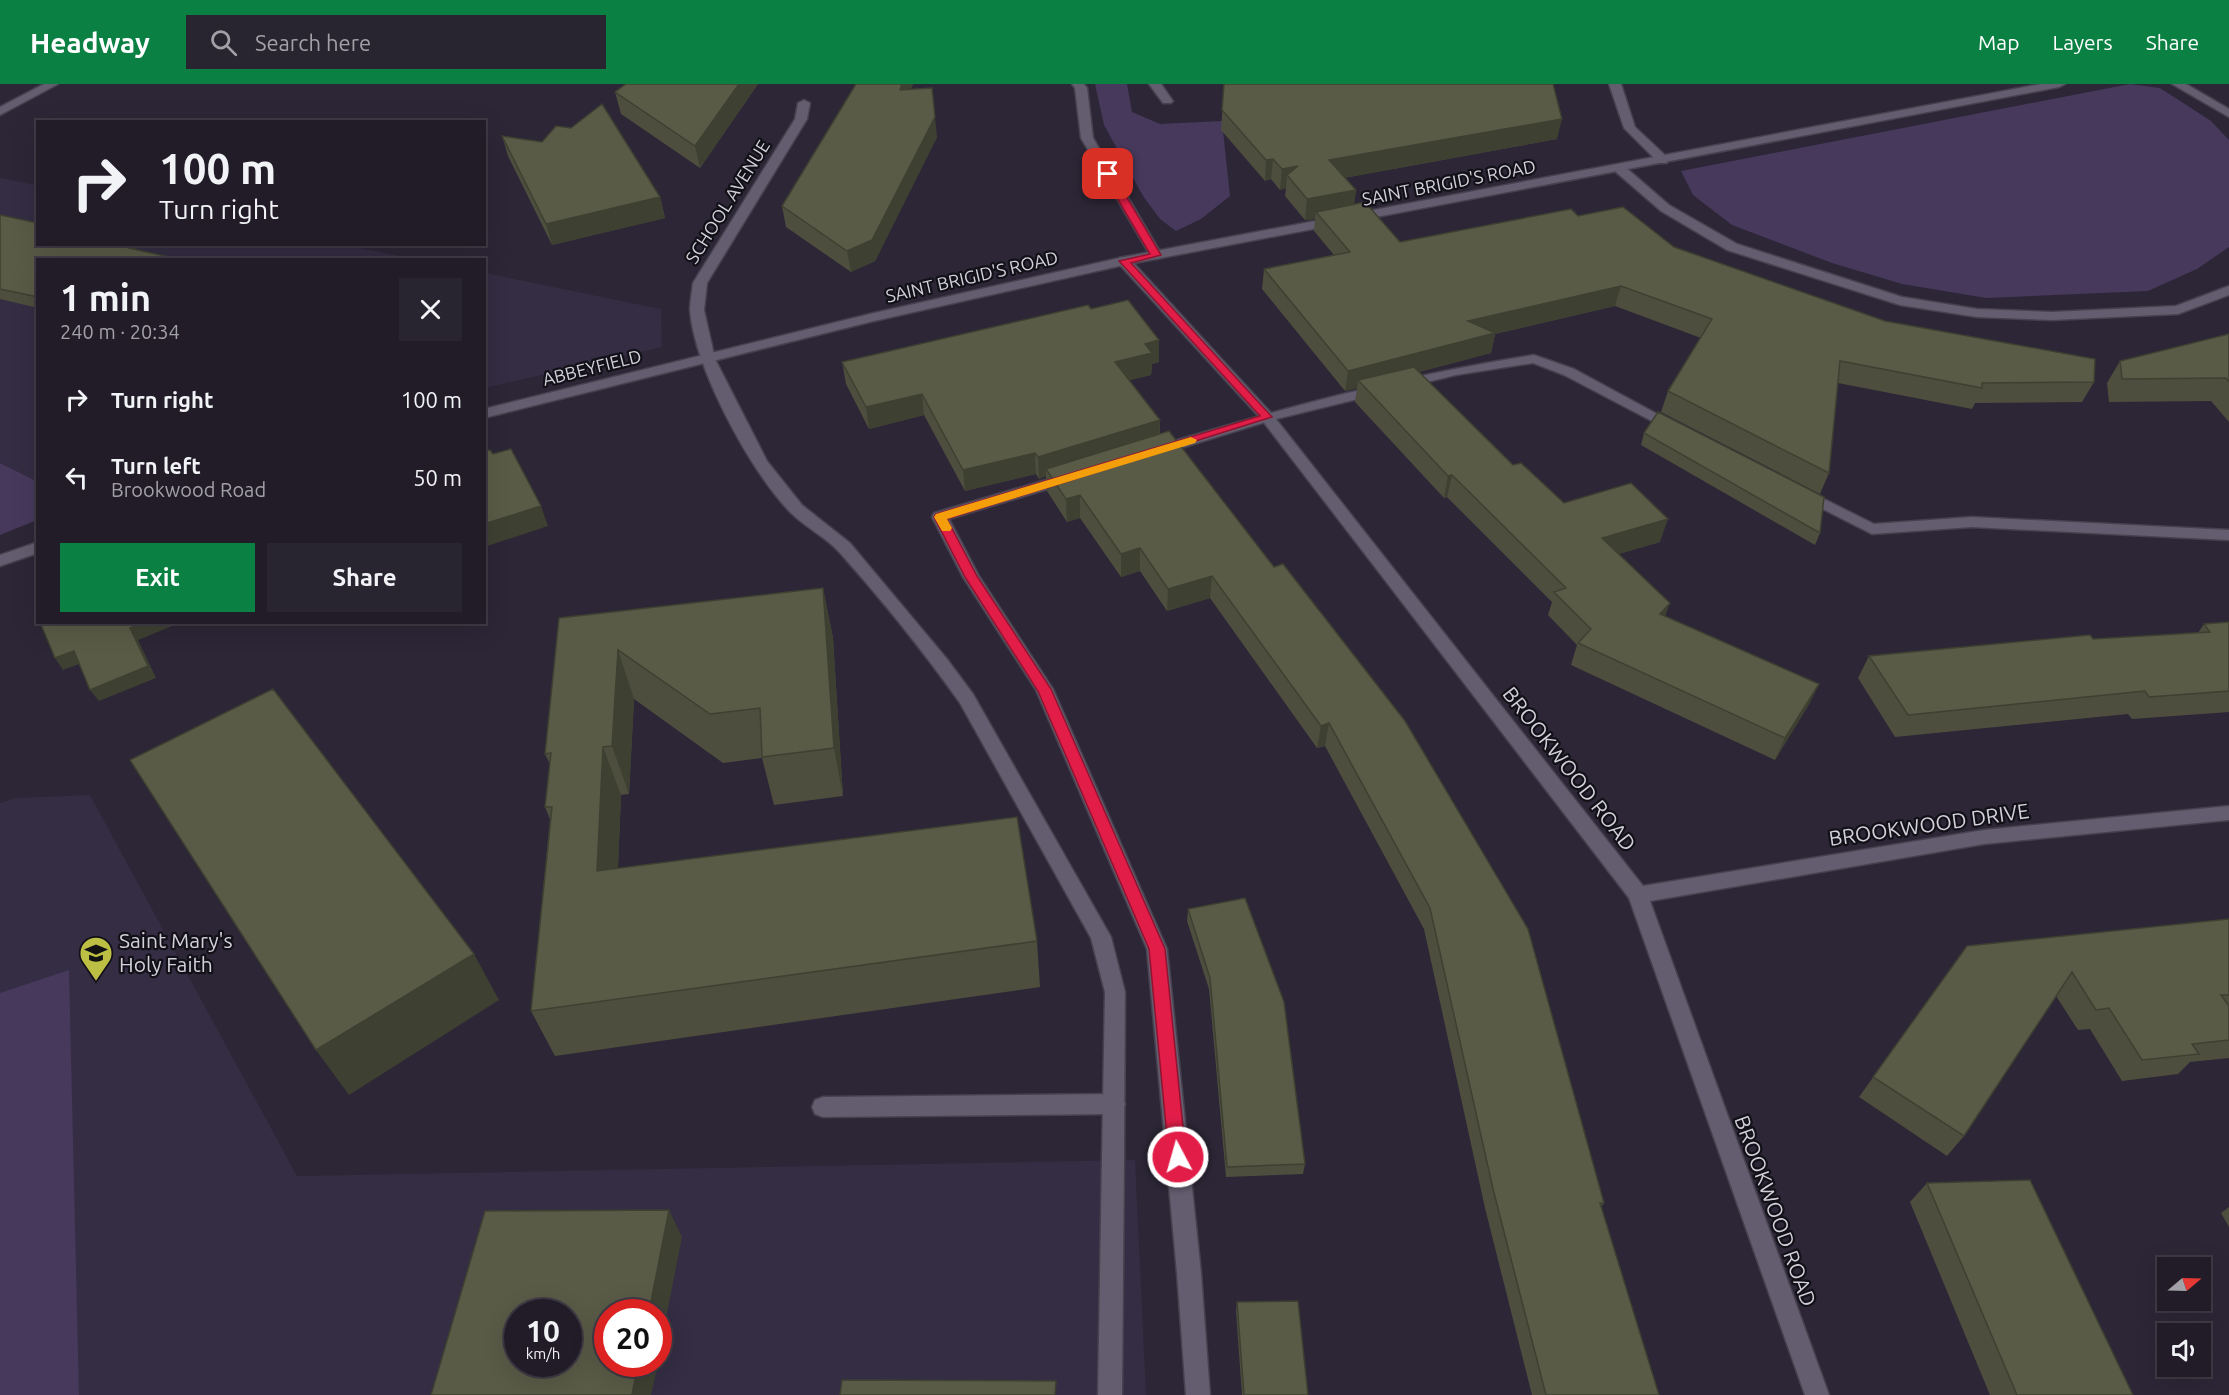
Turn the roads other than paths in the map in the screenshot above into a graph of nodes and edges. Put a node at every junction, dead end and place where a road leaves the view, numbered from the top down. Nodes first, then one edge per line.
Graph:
1 (52, 84) edge
2 (1078, 84) edge
3 (1155, 84) edge
4 (1615, 84) edge
5 (2059, 84) edge
6 (2178, 84) edge
7 (1167, 101) dead end
8 (804, 103) dead end
9 (0, 112) edge
10 (2229, 114) edge
11 (1663, 160) junction
12 (1620, 169) junction
13 (1156, 255) junction
14 (1124, 261) junction
15 (2229, 290) edge
16 (708, 360) junction
17 (486, 414) edge
18 (1267, 417) junction
19 (1692, 437) edge
20 (1143, 455) edge
21 (1087, 472) edge
22 (1783, 484) edge
23 (2229, 535) edge
24 (36, 548) edge
25 (0, 561) edge
26 (2229, 813) edge
27 (1638, 895) junction
28 (1114, 1104) junction
29 (823, 1107) dead end
30 (1110, 1395) edge
31 (1198, 1395) edge
32 (1817, 1395) edge

1 - 9 street
2 - 13 street
3 - 7 street
4 - 11 street
5 - 11 street, SAINT BRIGID'S ROAD
6 - 10 street
8 - 16 street, SCHOOL AVENUE
11 - 12 street, SAINT BRIGID'S ROAD
12 - 13 street, SAINT BRIGID'S ROAD
12 - 15 street
13 - 14 street, SAINT BRIGID'S ROAD
14 - 16 street, SAINT BRIGID'S ROAD
14 - 18 street, BROOKWOOD ROAD
16 - 17 street, ABBEYFIELD
16 - 28 street, SCHOOL AVENUE
18 - 19 street
18 - 20 street
18 - 27 street, BROOKWOOD ROAD
21 - 31 street
22 - 23 street
24 - 25 street
26 - 27 street, BROOKWOOD DRIVE
27 - 32 street, BROOKWOOD ROAD
28 - 29 street
28 - 30 street, SCHOOL AVENUE

